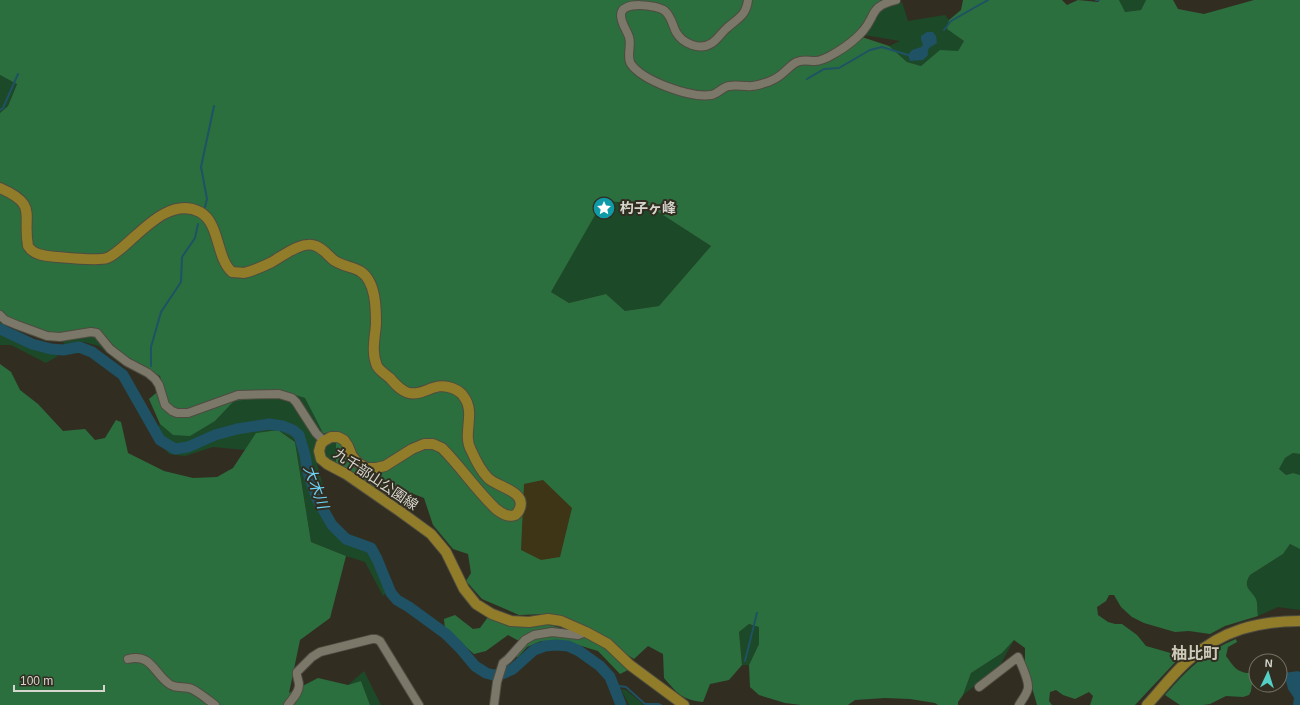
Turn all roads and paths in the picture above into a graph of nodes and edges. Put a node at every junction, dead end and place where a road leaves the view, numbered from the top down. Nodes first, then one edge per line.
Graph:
1 (748, 0) edge
2 (896, 0) edge
3 (0, 188) edge
4 (0, 315) edge
5 (324, 441) junction
6 (1300, 621) edge
7 (586, 632) junction
8 (128, 659) dead end
9 (979, 687) dead end
10 (215, 705) edge
11 (288, 705) edge
12 (419, 705) edge
13 (494, 705) edge
14 (684, 705) edge
15 (1019, 705) edge
16 (1147, 705) edge

1 - 2 street
3 - 5 main road, 九千部山公園線
4 - 5 street
5 - 7 main road, 九千部山公園線
6 - 16 main road
7 - 13 street
7 - 14 main road, 九千部山公園線
8 - 10 street
9 - 15 street
11 - 12 street

